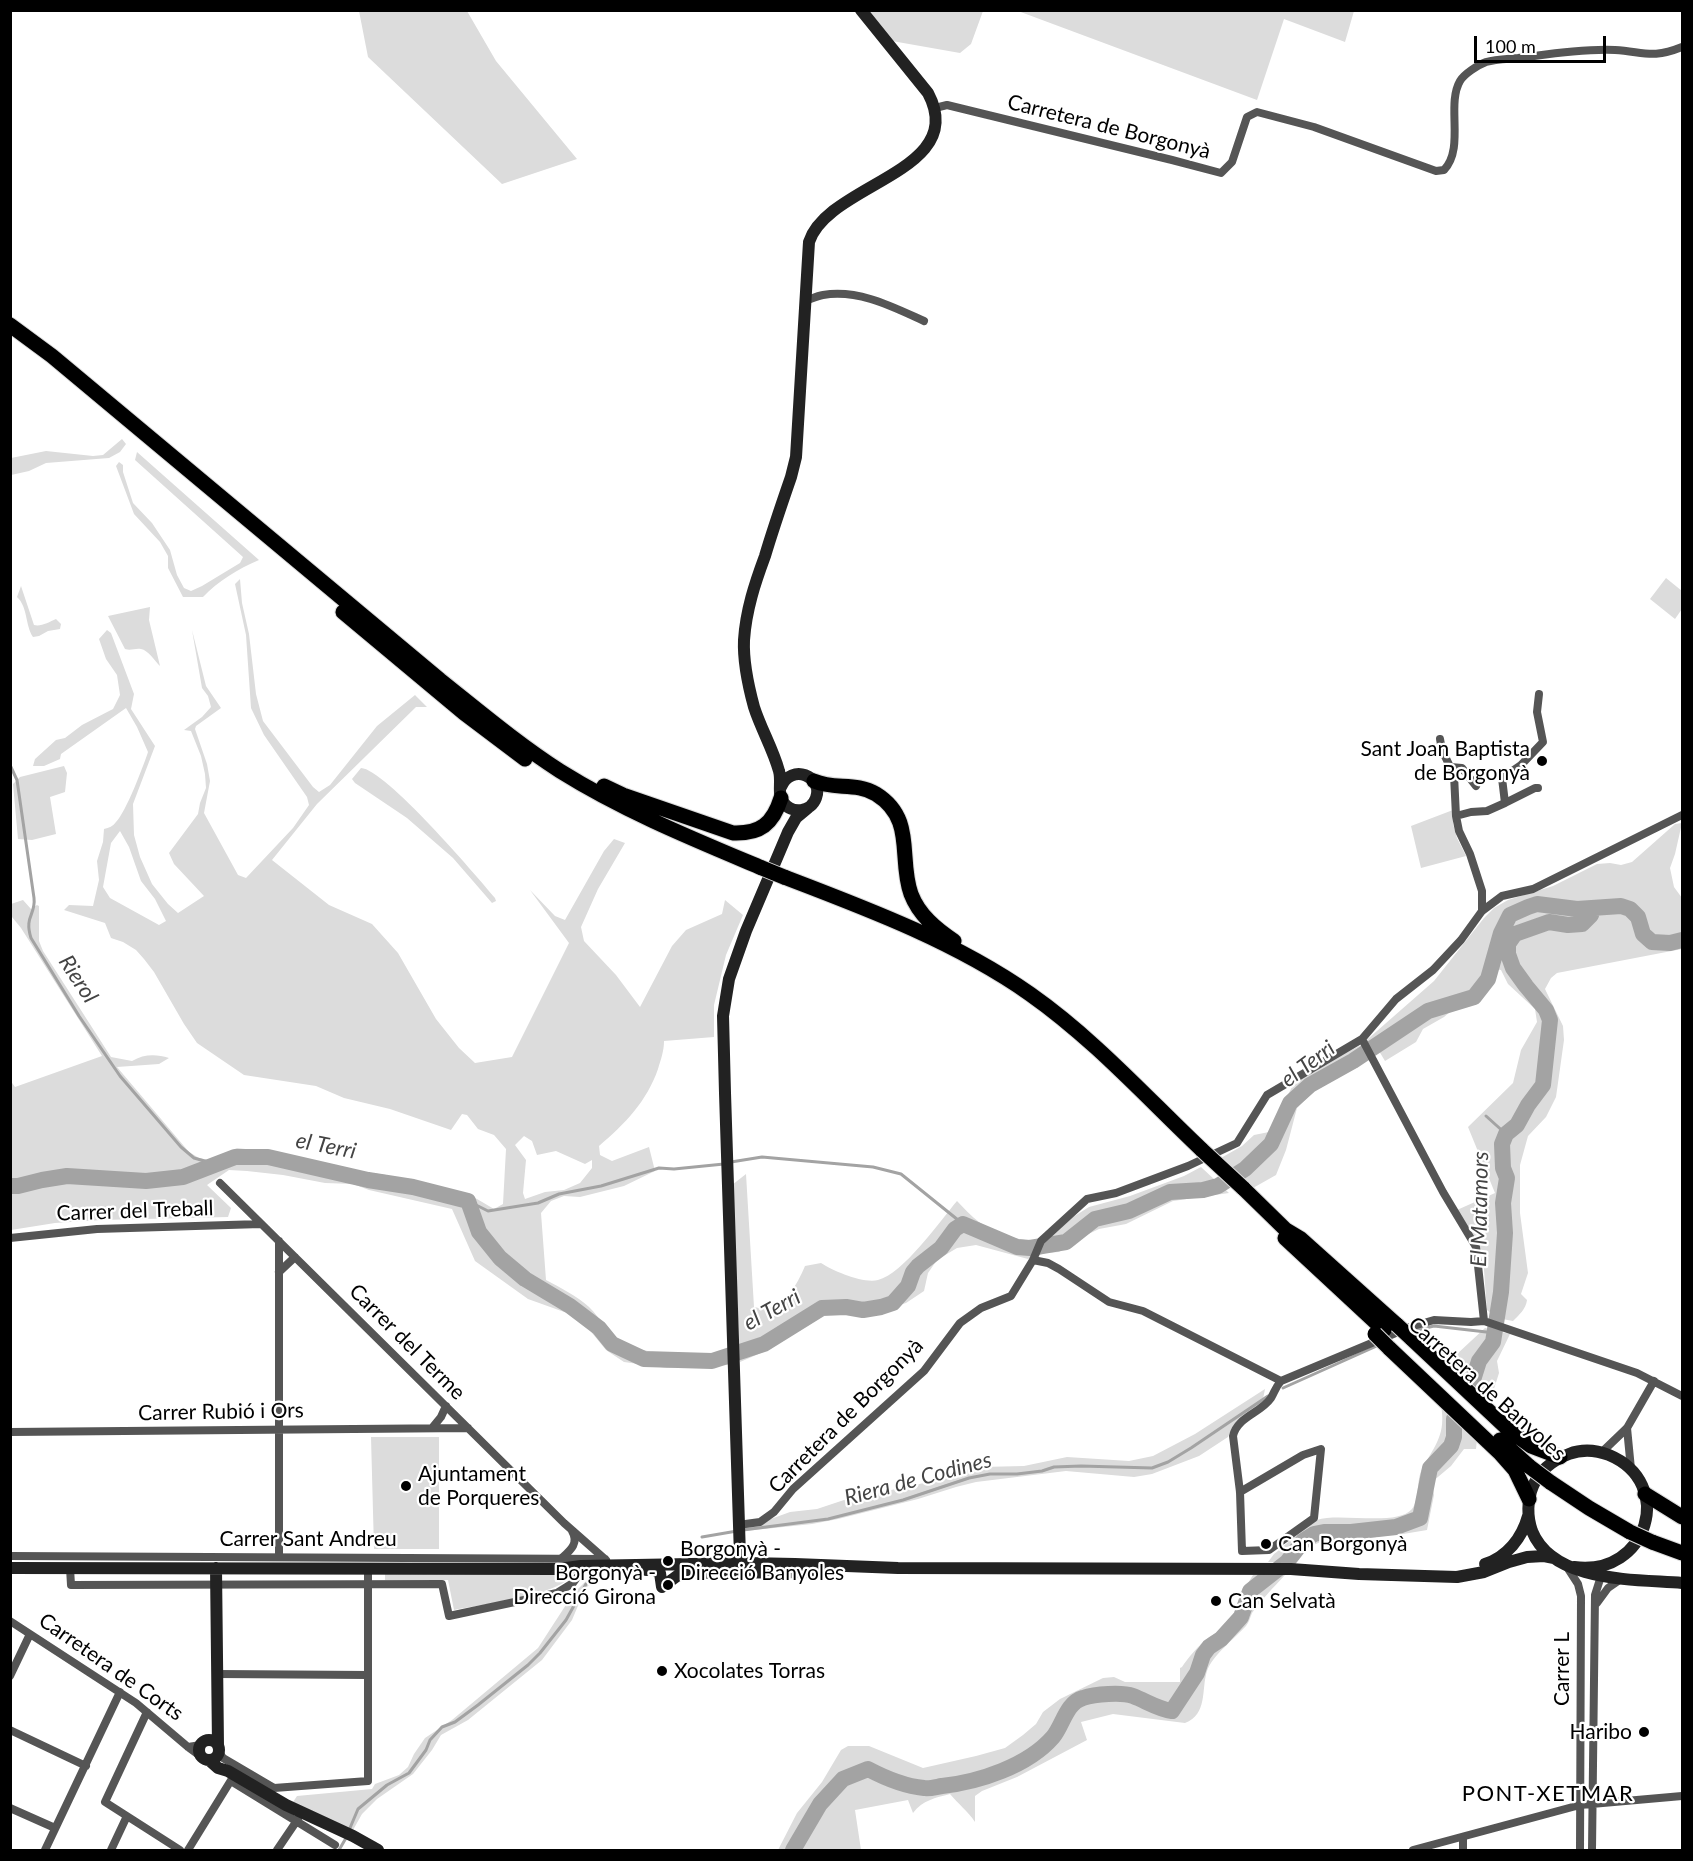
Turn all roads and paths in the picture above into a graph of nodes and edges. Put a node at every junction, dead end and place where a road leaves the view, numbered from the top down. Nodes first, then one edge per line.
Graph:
1 (861, 10) edge
2 (1683, 47) edge
3 (935, 108) junction
4 (805, 301) junction
5 (924, 321) dead end
6 (10, 325) edge
7 (10, 337) edge
8 (1539, 694) dead end
9 (1440, 739) dead end
10 (774, 756) junction
11 (548, 763) junction
12 (1450, 767) junction
13 (797, 774) junction
14 (814, 781) junction
15 (1476, 786) dead end
16 (1538, 788) dead end
17 (783, 797) junction
18 (1505, 803) junction
19 (808, 808) junction
20 (1683, 815) edge
21 (1456, 816) junction
22 (788, 832) junction
23 (760, 871) junction
24 (782, 880) junction
25 (1482, 911) junction
26 (980, 962) junction
27 (1362, 1039) junction
28 (1199, 1151) junction
29 (220, 1183) dead end
30 (1239, 1190) junction
31 (261, 1224) junction
32 (10, 1238) edge
33 (279, 1241) junction
34 (295, 1257) junction
35 (1033, 1260) junction
36 (279, 1272) junction
37 (1486, 1322) junction
38 (1386, 1329) junction
39 (1400, 1343) junction
40 (1654, 1381) junction
41 (1281, 1382) junction
42 (1683, 1396) edge
43 (446, 1406) junction
44 (432, 1428) junction
45 (468, 1428) junction
46 (1627, 1428) junction
47 (279, 1430) junction
48 (10, 1432) edge
49 (1602, 1452) junction
50 (1560, 1457) junction
51 (1631, 1469) junction
52 (1240, 1492) junction
53 (1645, 1494) junction
54 (1529, 1499) junction
55 (1528, 1515) junction
56 (1683, 1516) edge
57 (738, 1525) junction
58 (568, 1526) junction
59 (1653, 1539) junction
60 (1683, 1547) edge
61 (1242, 1551) junction
62 (1683, 1553) edge
63 (10, 1556) edge
64 (279, 1557) junction
65 (610, 1562) junction
66 (740, 1562) junction
67 (560, 1563) junction
68 (1564, 1564) junction
69 (10, 1568) edge
70 (70, 1568) junction
71 (216, 1568) junction
72 (369, 1568) junction
73 (898, 1568) junction
74 (1241, 1569) junction
75 (696, 1570) junction
76 (1314, 1570) junction
77 (1604, 1571) junction
78 (581, 1572) junction
79 (810, 1572) junction
80 (662, 1577) junction
81 (1622, 1578) junction
82 (1683, 1583) edge
83 (216, 1584) junction
84 (368, 1584) junction
85 (1595, 1606) junction
86 (10, 1621) edge
87 (30, 1634) junction
88 (217, 1674) junction
89 (368, 1675) junction
90 (10, 1676) edge
91 (120, 1692) junction
92 (147, 1712) junction
93 (10, 1730) edge
94 (211, 1751) junction
95 (86, 1766) junction
96 (231, 1775) junction
97 (1683, 1796) edge
98 (1592, 1804) junction
99 (1580, 1805) junction
100 (10, 1808) edge
101 (127, 1816) junction
102 (299, 1817) junction
103 (56, 1828) junction
104 (1463, 1838) junction
105 (335, 1845) dead end
106 (45, 1851) edge
107 (111, 1851) edge
108 (180, 1851) edge
109 (188, 1851) edge
110 (277, 1851) edge
111 (378, 1851) edge
112 (1413, 1851) edge
113 (1463, 1851) edge
114 (1580, 1851) edge
115 (1592, 1851) edge

1 - 3 main road
2 - 3 street, Carretera de Borgonyà
3 - 4 main road
4 - 5 street
4 - 10 main road
6 - 11 highway
7 - 23 highway
8 - 18 street
9 - 12 street
10 - 13 main road
10 - 17 main road
11 - 17 highway
11 - 23 highway
12 - 15 street
12 - 21 street
13 - 14 main road
13 - 17 main road
14 - 19 main road
14 - 26 highway
16 - 18 street
17 - 19 main road
17 - 22 main road
18 - 21 street
19 - 22 main road
20 - 25 street, Carretera de Borgonyà
21 - 25 street
22 - 57 main road
23 - 24 highway
24 - 26 highway
24 - 28 highway
25 - 27 street, Carretera de Borgonyà
26 - 28 highway
27 - 35 street, Carretera de Borgonyà
27 - 37 street
28 - 30 highway
29 - 31 street, Carrer del Terme
30 - 38 highway
30 - 38 highway
31 - 32 street, Carrer del Treball
31 - 33 street, Carrer del Terme
33 - 34 street, Carrer del Terme
33 - 36 street
34 - 36 street
34 - 43 street, Carrer del Terme
35 - 41 street
35 - 57 street, Carretera de Borgonyà
36 - 47 street
37 - 40 street
37 - 41 street
38 - 39 highway
39 - 50 highway
39 - 54 highway
39 - 59 highway, bridge
40 - 42 street
40 - 46 street
41 - 52 street
43 - 44 street
43 - 45 street, Carrer del Terme
44 - 45 street, Carrer Rubió i Ors
44 - 47 street, Carrer Rubió i Ors
45 - 58 street, Carrer del Terme
46 - 49 street
46 - 51 street
47 - 48 street, Carrer Rubió i Ors
47 - 64 street
49 - 50 main road
49 - 51 main road
50 - 54 main road
51 - 53 main road
52 - 61 street
52 - 61 street
53 - 56 highway
53 - 77 main road
54 - 55 main road
55 - 68 main road
55 - 76 main road
57 - 66 main road
58 - 65 street, Carrer del Terme
58 - 67 street
59 - 60 highway
59 - 62 highway
61 - 74 street
63 - 64 street, Carrer Sant Andreu
64 - 67 street, Carrer Sant Andreu
65 - 67 main road
65 - 75 main road
65 - 80 main road
66 - 73 main road
66 - 75 main road
66 - 79 main road
67 - 72 main road
67 - 78 main road
68 - 76 main road
68 - 77 main road
68 - 99 street, Carrer L
69 - 70 main road
70 - 71 main road
70 - 83 street
71 - 72 main road
71 - 83 main road
72 - 84 street
73 - 74 main road
73 - 79 main road
74 - 76 main road
75 - 79 main road
75 - 80 main road
75 - 80 main road
77 - 81 main road
77 - 85 street, Carrer L
78 - 80 main road
78 - 84 street
81 - 82 main road
81 - 85 street
83 - 84 street
83 - 88 main road
84 - 89 street
85 - 98 street, Carrer L
86 - 87 street, Carretera de Corts
87 - 90 street
87 - 91 street, Carretera de Corts
88 - 89 street
88 - 94 main road
89 - 94 street
91 - 92 street, Carretera de Corts
91 - 95 street
92 - 94 street, Carretera de Corts
92 - 101 street
93 - 95 street
94 - 96 main road
95 - 103 street
96 - 102 main road
96 - 109 street
97 - 98 street
98 - 99 street
98 - 115 street, Carrer L
99 - 104 street
99 - 114 street, Carrer L
100 - 103 street
101 - 107 street
101 - 108 street
102 - 105 street
102 - 110 street
102 - 111 main road
103 - 106 street
104 - 112 street
104 - 113 street

